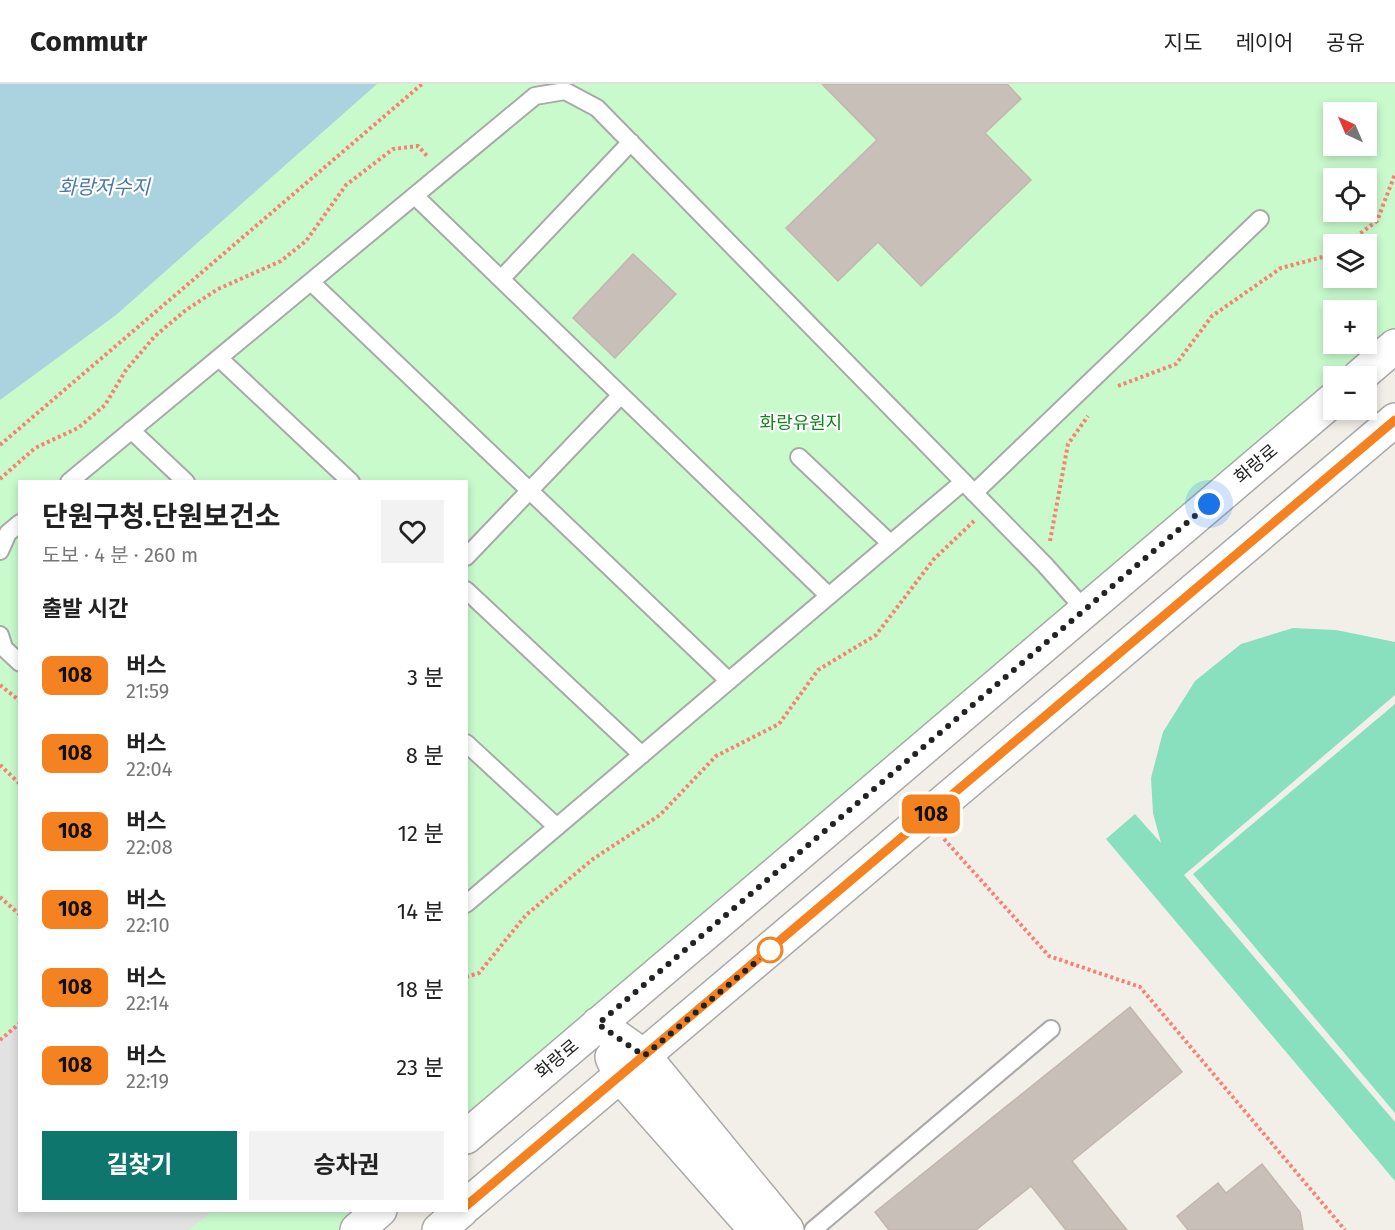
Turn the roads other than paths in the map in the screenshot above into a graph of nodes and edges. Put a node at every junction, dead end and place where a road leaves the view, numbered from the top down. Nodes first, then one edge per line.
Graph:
1 (631, 142) junction
2 (415, 196) junction
3 (1260, 219) dead end
4 (501, 279) junction
5 (311, 282) junction
6 (1395, 346) edge
7 (219, 358) junction
8 (1372, 366) edge
9 (621, 395) junction
10 (1323, 408) edge
11 (1395, 420) edge
12 (131, 430) junction
13 (800, 457) dead end
14 (71, 480) edge
15 (184, 480) edge
16 (349, 480) edge
17 (969, 488) junction
18 (530, 491) junction
19 (18, 525) edge
20 (890, 543) junction
21 (0, 551) edge
22 (468, 555) edge
23 (468, 592) edge
24 (829, 596) junction
25 (1085, 610) junction
26 (0, 635) edge
27 (18, 661) edge
28 (729, 681) junction
29 (468, 745) edge
30 (642, 755) junction
31 (557, 827) junction
32 (468, 902) edge
33 (598, 1024) junction
34 (1051, 1029) dead end
35 (632, 1066) junction
36 (468, 1135) edge
37 (468, 1204) edge
38 (378, 1212) edge
39 (460, 1212) edge
40 (357, 1230) edge
41 (439, 1230) edge
42 (756, 1230) edge
43 (787, 1230) edge
44 (813, 1230) edge

1 - 2 lane
1 - 4 lane
1 - 17 lane
2 - 4 lane
2 - 5 lane
3 - 17 lane
4 - 9 lane
5 - 7 lane
5 - 18 lane
6 - 8 street
7 - 12 lane
7 - 16 lane
9 - 18 lane
9 - 24 lane
10 - 25 street, 화랑로
11 - 35 street
12 - 14 lane
12 - 15 lane
13 - 20 lane
17 - 20 lane
17 - 25 lane
18 - 22 lane
18 - 28 lane
19 - 21 lane
20 - 24 lane
23 - 30 lane
24 - 28 lane
25 - 33 street, 화랑로
26 - 27 lane
28 - 30 lane
29 - 31 lane
30 - 31 lane
31 - 32 lane
33 - 35 street
33 - 36 street, 화랑로
34 - 44 lane
35 - 37 street
35 - 42 street
35 - 43 street
38 - 40 street
39 - 41 street

